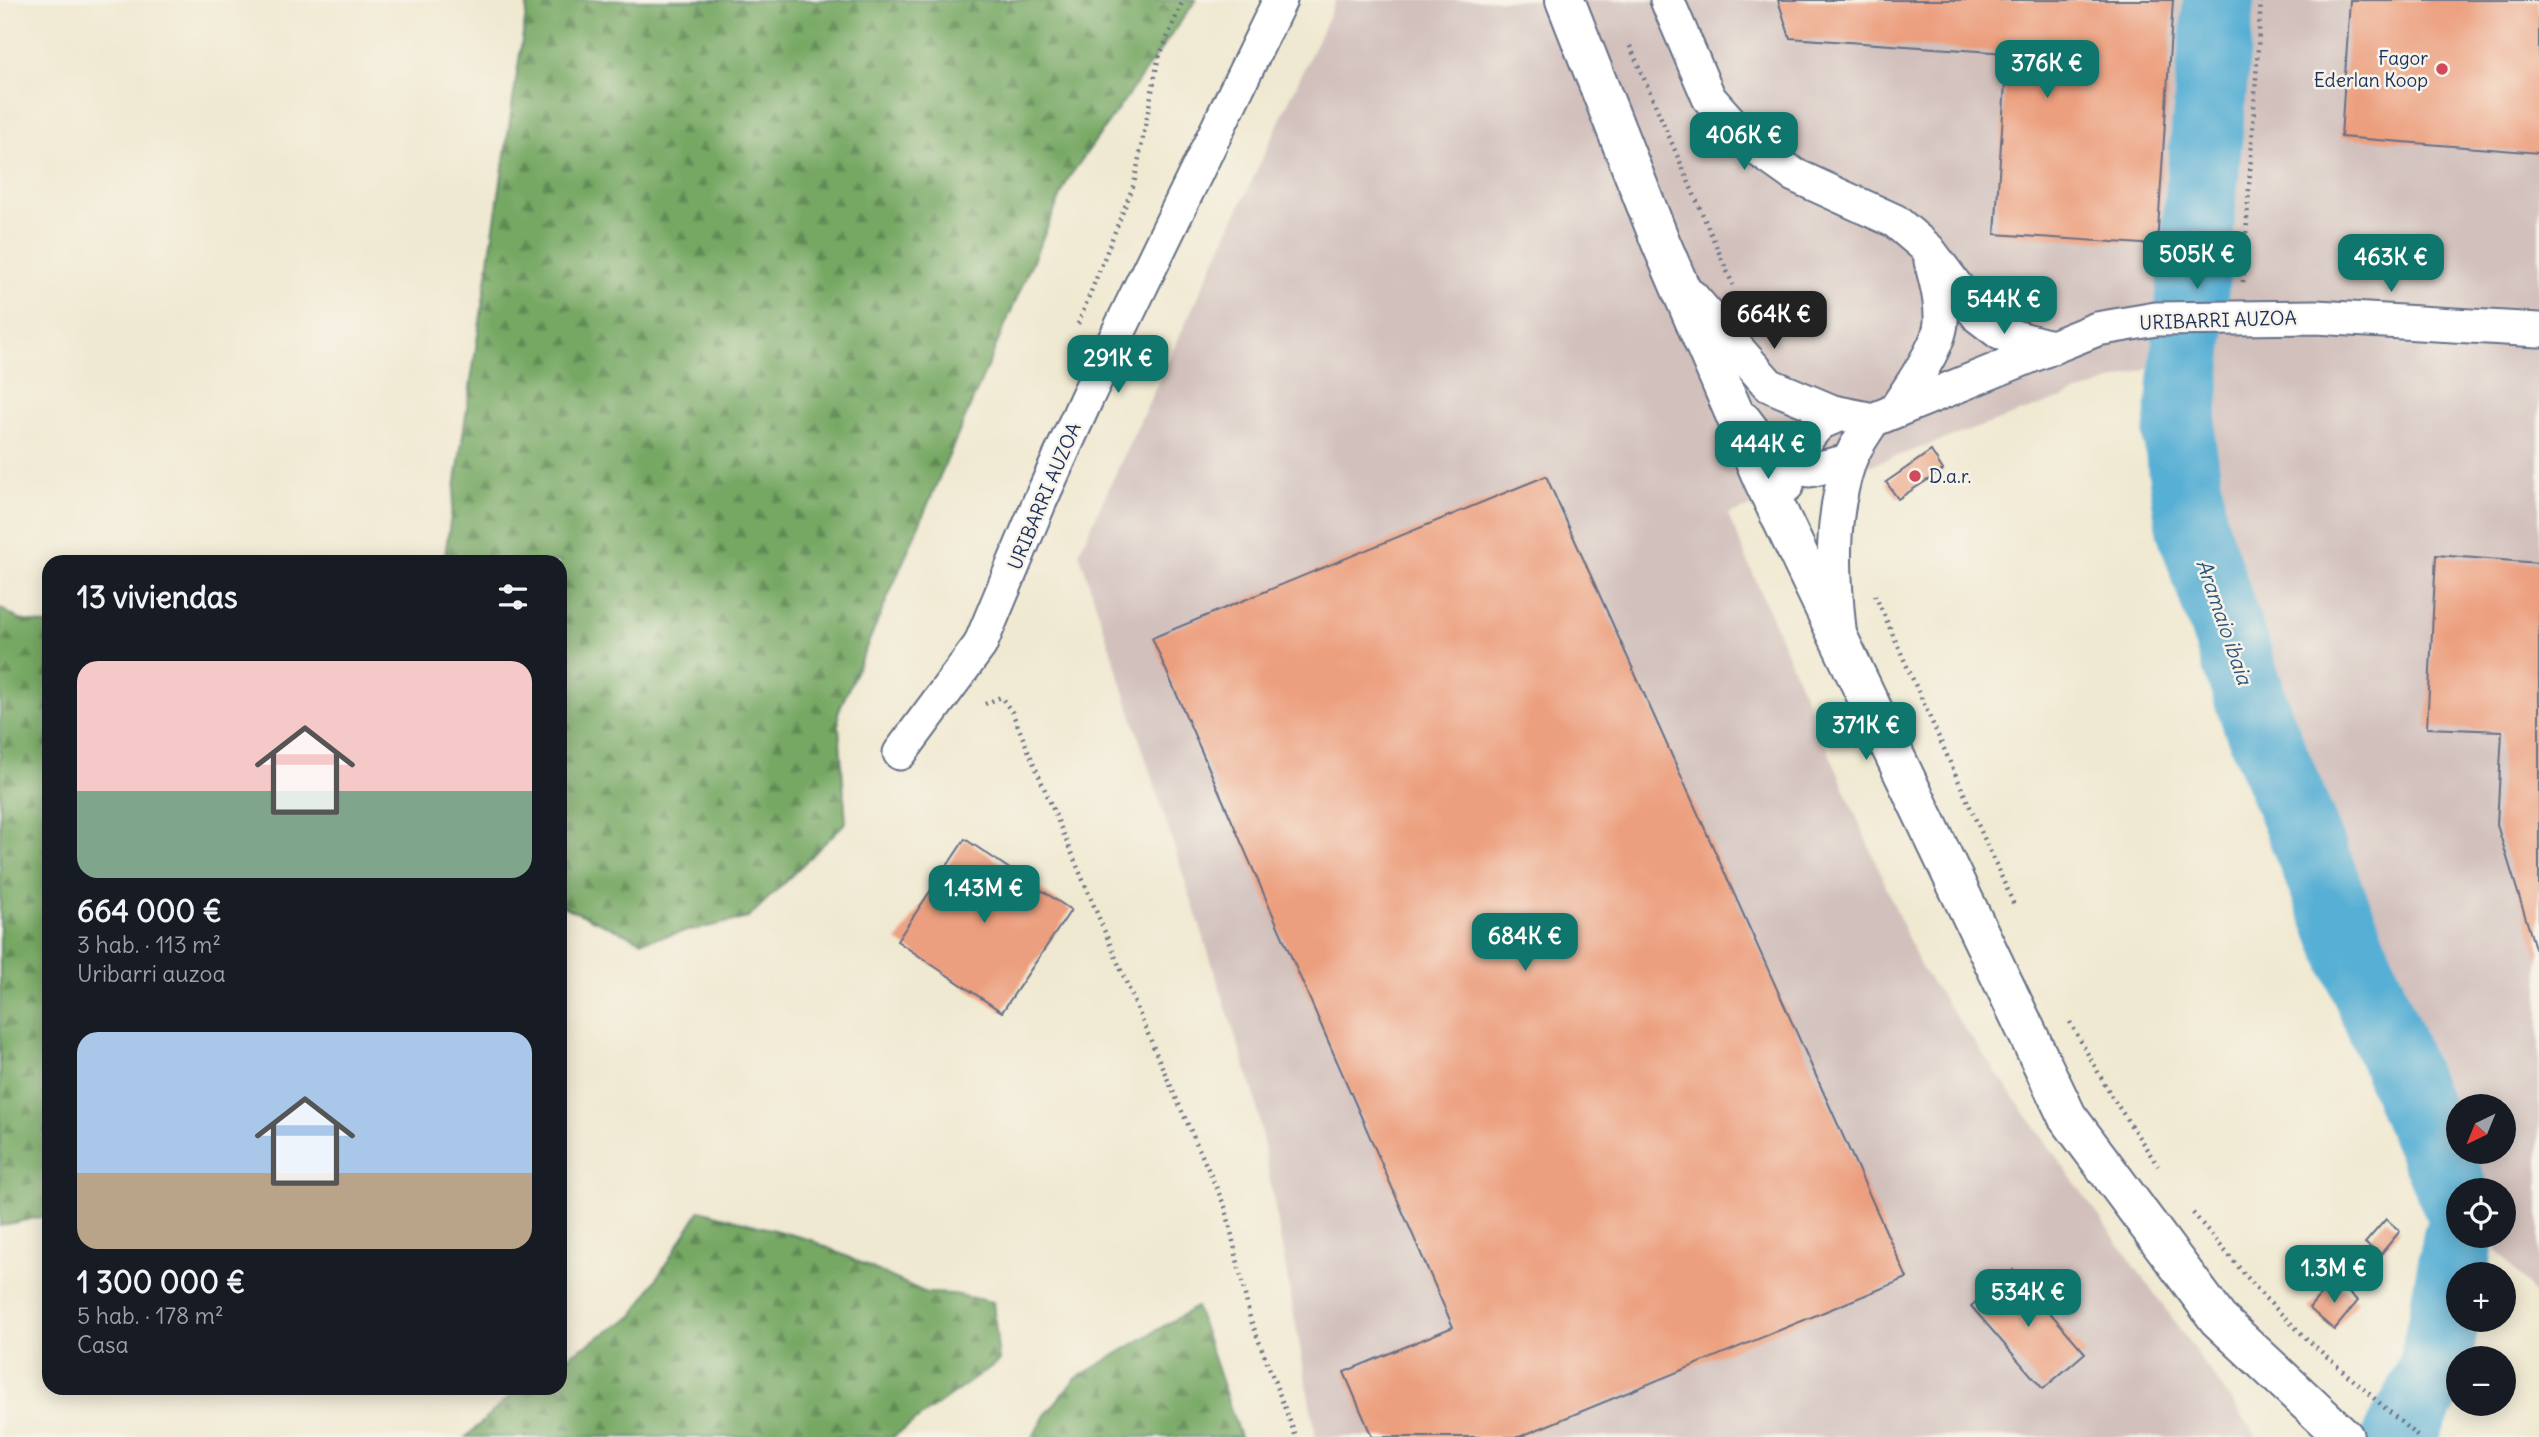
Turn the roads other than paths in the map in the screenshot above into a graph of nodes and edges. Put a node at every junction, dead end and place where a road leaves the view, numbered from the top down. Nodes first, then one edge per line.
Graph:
1 (1280, 0) edge
2 (1565, 0) edge
3 (1667, 0) edge
4 (1928, 249) junction
5 (1679, 282) junction
6 (1941, 325) junction
7 (2539, 330) edge
8 (2051, 347) junction
9 (1965, 381) junction
10 (1728, 397) junction
11 (1870, 414) junction
12 (1849, 461) junction
13 (1793, 464) junction
14 (1783, 520) junction
15 (1841, 641) junction
16 (901, 754) dead end
17 (2335, 1430) edge

1 - 16 street, URIBARRI AUZOA
2 - 5 main road
3 - 4 street
4 - 6 street
4 - 8 street
5 - 10 main road
5 - 11 street
6 - 9 street
6 - 11 street
7 - 8 street, URIBARRI AUZOA
8 - 9 street, URIBARRI AUZOA
9 - 11 street, URIBARRI AUZOA
10 - 13 street
10 - 14 main road
11 - 12 street
11 - 13 street, URIBARRI AUZOA
12 - 13 street
12 - 15 street
13 - 14 street
14 - 15 main road
15 - 17 main road

